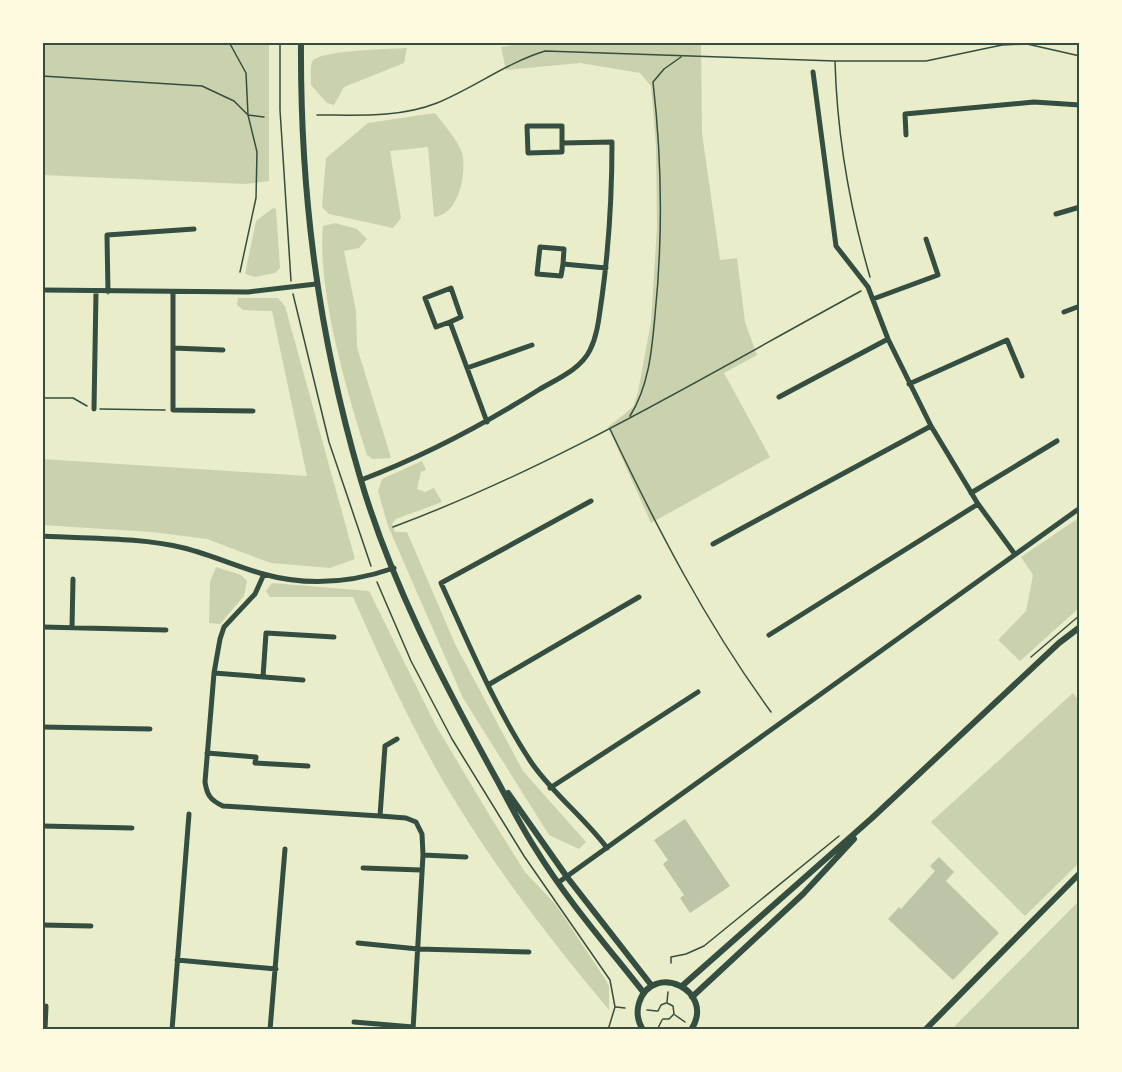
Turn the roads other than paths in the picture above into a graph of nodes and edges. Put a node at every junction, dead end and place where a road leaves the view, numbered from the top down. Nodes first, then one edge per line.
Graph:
1 (301, 42) edge
2 (306, 42) edge
3 (813, 72) dead end
4 (1080, 105) edge
5 (906, 135) dead end
6 (562, 143) junction
7 (1080, 207) edge
8 (1056, 214) dead end
9 (194, 229) dead end
10 (926, 239) dead end
11 (562, 264) junction
12 (606, 268) junction
13 (316, 284) junction
14 (42, 290) edge
15 (96, 292) junction
16 (108, 292) junction
17 (173, 292) junction
18 (873, 299) junction
19 (1080, 306) edge
20 (1064, 312) dead end
21 (450, 321) junction
22 (888, 339) junction
23 (532, 345) dead end
24 (173, 348) junction
25 (223, 350) dead end
26 (467, 368) junction
27 (1022, 376) dead end
28 (909, 384) junction
29 (779, 397) dead end
30 (94, 409) road end
31 (253, 411) dead end
32 (487, 422) junction
33 (931, 426) junction
34 (1057, 441) dead end
35 (361, 480) junction
36 (971, 493) junction
37 (591, 501) dead end
38 (978, 504) junction
39 (1080, 508) edge
40 (42, 536) edge
41 (713, 544) dead end
42 (1014, 553) junction
43 (394, 568) junction
44 (264, 574) junction
45 (73, 579) dead end
46 (639, 597) dead end
47 (42, 627) edge
48 (72, 627) junction
49 (1080, 627) edge
50 (166, 630) dead end
51 (769, 635) dead end
52 (334, 637) dead end
53 (214, 673) junction
54 (263, 677) junction
55 (303, 680) dead end
56 (488, 685) junction
57 (698, 692) dead end
58 (42, 727) edge
59 (150, 729) dead end
60 (397, 739) dead end
61 (207, 753) junction
62 (308, 766) dead end
63 (491, 768) junction
64 (550, 788) junction
65 (189, 814) dead end
66 (380, 816) junction
67 (872, 818) junction
68 (42, 826) edge
69 (132, 828) dead end
70 (607, 848) junction
71 (285, 849) dead end
72 (423, 855) junction
73 (466, 857) dead end
74 (363, 868) dead end
75 (421, 870) junction
76 (1080, 873) edge
77 (567, 877) junction
78 (559, 882) junction
79 (42, 925) edge
80 (91, 926) dead end
81 (358, 943) dead end
82 (418, 949) junction
83 (530, 952) dead end
84 (177, 960) junction
85 (276, 969) junction
86 (652, 986) junction
87 (682, 986) junction
88 (644, 993) junction
89 (692, 997) junction
90 (46, 1006) dead end
91 (354, 1022) dead end
92 (413, 1028) edge
93 (640, 1029) edge
94 (45, 1030) edge
95 (172, 1030) edge
96 (270, 1030) edge
97 (691, 1030) edge
98 (925, 1030) edge

1 - 2 street
1 - 13 street
3 - 18 street
4 - 5 street
6 - 6 street
6 - 12 street
7 - 8 street
9 - 16 street
10 - 18 street
11 - 11 street
11 - 12 street
12 - 32 street
13 - 17 street
13 - 35 street
14 - 15 street
15 - 16 street
15 - 30 street
16 - 17 street
17 - 24 street
18 - 22 street
19 - 20 street
21 - 21 street
21 - 26 street
22 - 28 street
22 - 29 street
23 - 26 street
24 - 25 street
24 - 31 street
26 - 32 street
27 - 28 street
28 - 33 street
32 - 35 street
33 - 36 street
33 - 41 street
34 - 36 street
35 - 43 street
36 - 38 street
37 - 56 street
38 - 42 street
38 - 51 street
39 - 42 street
40 - 44 street
42 - 70 street
43 - 44 street
43 - 63 street
44 - 53 street
45 - 48 street
46 - 56 street
47 - 48 street
48 - 50 street
49 - 67 street
52 - 54 street
53 - 54 street
53 - 61 street
54 - 55 street
56 - 64 street
57 - 64 street
58 - 59 street
60 - 66 street
61 - 62 street
61 - 66 street
63 - 77 street
63 - 78 street
64 - 70 street
65 - 84 street
66 - 72 street
67 - 87 street
67 - 89 street
68 - 69 street
70 - 77 street
71 - 85 street
72 - 73 street
72 - 75 street
74 - 75 street
75 - 82 street
76 - 98 street
77 - 78 street
77 - 86 street
78 - 88 street
79 - 80 street
81 - 82 street
82 - 83 street
82 - 92 street
84 - 85 street
84 - 95 street
85 - 96 street
86 - 87 street
86 - 88 street
87 - 89 street
88 - 93 street
89 - 97 street
90 - 94 street
91 - 92 street

